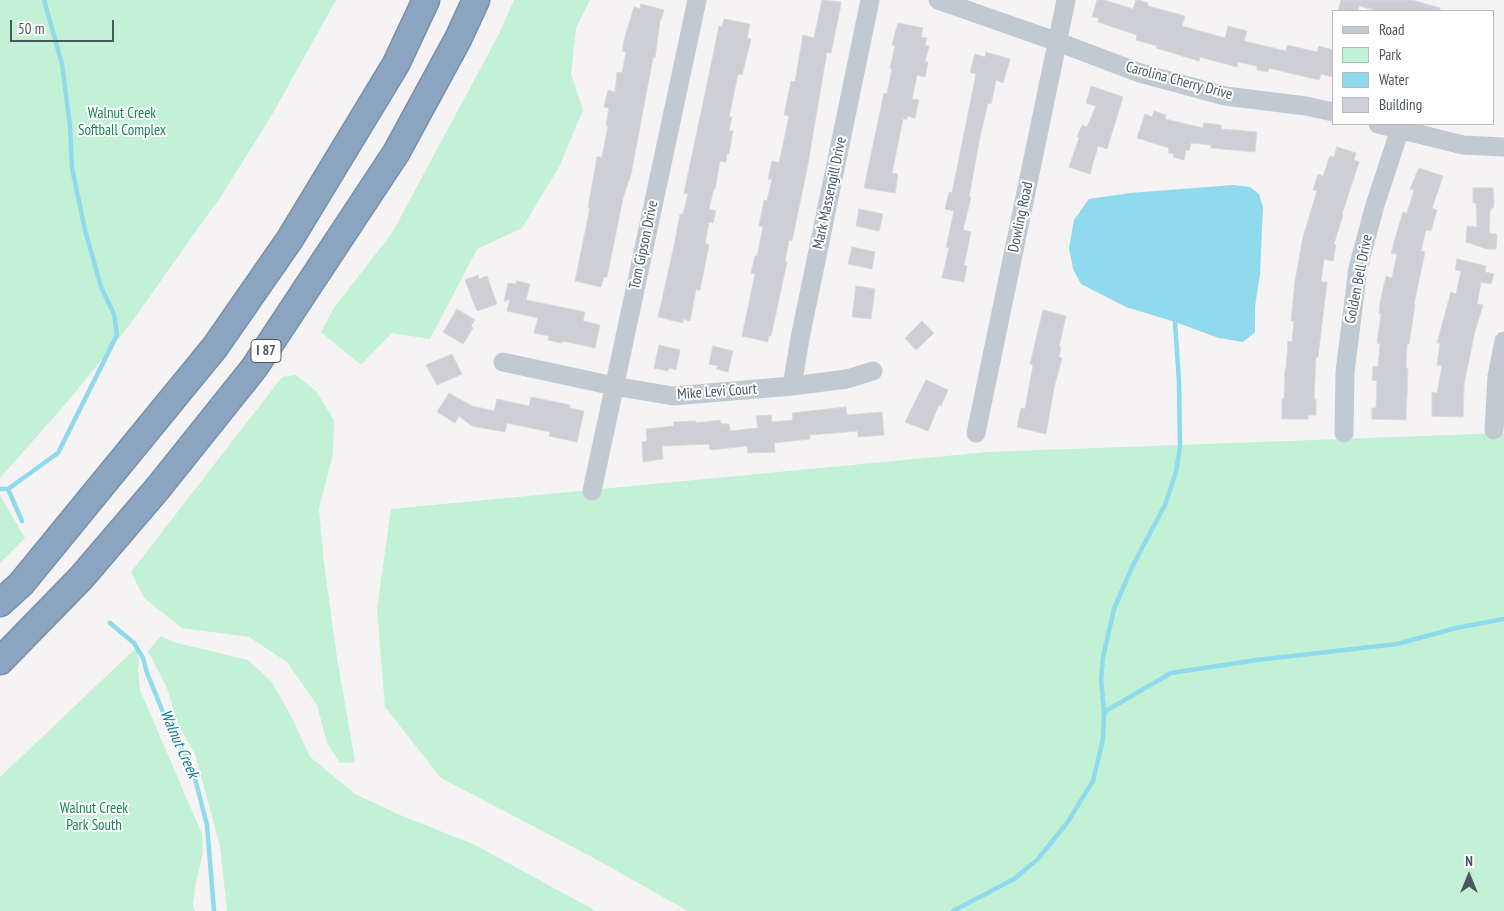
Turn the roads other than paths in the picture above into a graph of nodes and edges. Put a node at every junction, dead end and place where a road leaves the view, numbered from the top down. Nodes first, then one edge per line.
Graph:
1 (426, 0) edge
2 (476, 0) edge
3 (697, 0) edge
4 (870, 0) edge
5 (938, 0) edge
6 (1066, 0) edge
7 (1058, 42) junction
8 (1332, 112) edge
9 (1382, 125) edge
10 (1400, 129) junction
11 (1504, 147) edge
12 (1504, 340) edge
13 (503, 362) dead end
14 (873, 371) dead end
15 (614, 386) junction
16 (792, 386) junction
17 (1494, 430) dead end
18 (976, 434) dead end
19 (1344, 434) dead end
20 (592, 491) dead end
21 (0, 603) edge
22 (0, 661) edge

1 - 21 highway
2 - 22 highway, I 87
3 - 15 street, Tom Gipson Drive
4 - 16 street, Mark Massengill Drive
5 - 7 street, Carolina Cherry Drive
6 - 7 street, Dowling Road
7 - 8 street, Carolina Cherry Drive
7 - 18 street, Dowling Road
9 - 10 street
10 - 11 street
10 - 19 street, Golden Bell Drive
12 - 17 street
13 - 15 street, Mike Levi Court
14 - 16 street, Mike Levi Court
15 - 16 street, Mike Levi Court
15 - 20 street, Tom Gipson Drive

